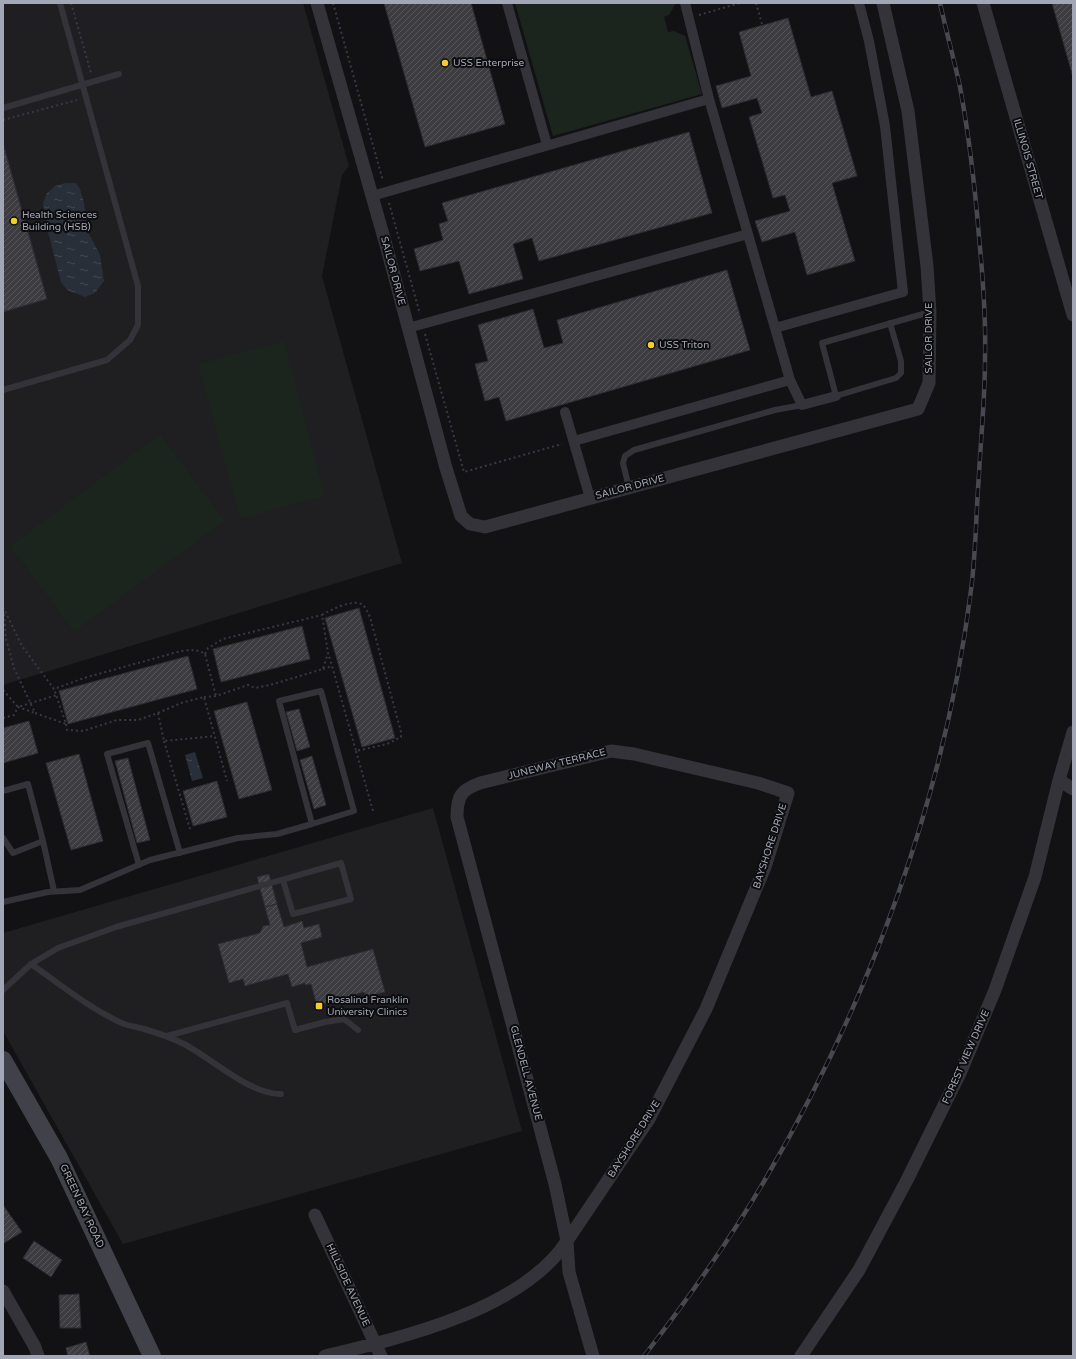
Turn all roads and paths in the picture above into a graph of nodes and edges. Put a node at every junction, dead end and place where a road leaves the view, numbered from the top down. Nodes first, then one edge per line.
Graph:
1 (60, 3) edge
2 (72, 3) edge
3 (317, 3) edge
4 (333, 3) edge
5 (507, 3) edge
6 (685, 3) edge
7 (740, 3) edge
8 (756, 3) edge
9 (859, 3) edge
10 (883, 3) edge
11 (983, 3) edge
12 (689, 17) junction
13 (762, 24) dead end
14 (118, 74) dead end
15 (93, 82) junction
16 (83, 85) junction
17 (86, 98) junction
18 (709, 99) junction
19 (3, 108) edge
20 (3, 120) edge
21 (547, 145) junction
22 (386, 192) junction
23 (372, 196) junction
24 (748, 234) junction
25 (930, 312) junction
26 (1073, 315) edge
27 (890, 323) junction
28 (423, 324) junction
29 (408, 328) junction
30 (775, 328) junction
31 (790, 380) junction
32 (3, 390) edge
33 (836, 396) junction
34 (802, 405) junction
35 (565, 412) dead end
36 (574, 440) junction
37 (629, 488) junction
38 (590, 498) junction
39 (3, 607) edge
40 (4, 612) edge
41 (322, 615) junction
42 (328, 653) junction
43 (205, 654) junction
44 (332, 666) junction
45 (323, 669) junction
46 (54, 689) junction
47 (3, 690) edge
48 (57, 695) junction
49 (216, 696) junction
50 (204, 697) junction
51 (31, 704) junction
52 (18, 707) junction
53 (35, 713) junction
54 (158, 713) junction
55 (3, 718) edge
56 (66, 724) junction
57 (1073, 732) edge
58 (214, 736) junction
59 (164, 741) junction
60 (356, 751) junction
61 (725, 775) joint
62 (1059, 780) junction
63 (227, 781) dead end
64 (1073, 789) edge
65 (3, 791) edge
66 (463, 793) joint
67 (372, 811) dead end
68 (312, 824) junction
69 (190, 829) dead end
70 (3, 838) edge
71 (43, 841) junction
72 (180, 853) junction
73 (139, 865) junction
74 (283, 880) junction
75 (54, 892) junction
76 (3, 902) edge
77 (31, 964) junction
78 (3, 990) edge
79 (358, 1030) dead end
80 (168, 1036) junction
81 (3, 1060) edge
82 (281, 1094) dead end
83 (315, 1215) dead end
84 (567, 1241) junction
85 (3, 1291) edge
86 (378, 1350) edge
87 (38, 1356) edge
88 (152, 1356) edge
89 (325, 1356) edge
90 (593, 1356) edge
91 (801, 1356) edge

1 - 16 lane
2 - 15 path
3 - 23 street, SAILOR DRIVE
4 - 22 path
5 - 21 street
6 - 12 street
7 - 12 path
8 - 13 path
9 - 30 street
10 - 25 street, SAILOR DRIVE
11 - 26 street, ILLINOIS STREET
12 - 18 street
14 - 15 lane
15 - 16 lane
16 - 17 lane
16 - 19 lane
17 - 20 path
17 - 32 lane
18 - 21 street
18 - 24 street
21 - 22 street
22 - 23 street
22 - 28 path
23 - 29 street, SAILOR DRIVE
24 - 28 street
24 - 30 street
25 - 27 lane
25 - 37 street, SAILOR DRIVE
27 - 33 lane
27 - 33 lane
28 - 29 street
28 - 36 path
29 - 38 street, SAILOR DRIVE
30 - 31 street
31 - 34 street
31 - 36 street
33 - 34 street
34 - 37 lane
35 - 36 street
36 - 38 street
37 - 38 street, SAILOR DRIVE
39 - 40 path
40 - 46 path
40 - 51 path
41 - 42 path
41 - 43 path
41 - 60 path
42 - 44 path
42 - 45 path
43 - 46 path
43 - 49 path
44 - 45 path
44 - 60 path
45 - 49 path
46 - 48 path
47 - 52 path
48 - 51 path
48 - 56 path
49 - 50 path
50 - 54 path
50 - 58 path
51 - 52 path
51 - 53 path
52 - 53 path
52 - 55 path
53 - 56 path
54 - 56 path
54 - 59 path
57 - 62 street, FOREST VIEW DRIVE
58 - 59 path
58 - 63 path
59 - 69 path
60 - 67 path
61 - 66 street, JUNEWAY TERRACE
61 - 84 street, BAYSHORE DRIVE
62 - 64 street
62 - 91 street, FOREST VIEW DRIVE
65 - 71 lane
66 - 84 street, GLENDELL AVENUE
68 - 68 lane
68 - 72 lane
70 - 71 lane
71 - 75 lane
72 - 73 lane
72 - 73 lane
73 - 75 lane
74 - 74 lane
74 - 77 lane
75 - 76 lane
77 - 78 lane
77 - 80 lane
79 - 80 lane
80 - 82 lane
81 - 88 main road, GREEN BAY ROAD
83 - 86 street, HILLSIDE AVENUE
84 - 86 street, BAYSHORE DRIVE
84 - 90 street, GLENDELL AVENUE
85 - 87 street
86 - 89 street, BAYSHORE DRIVE

